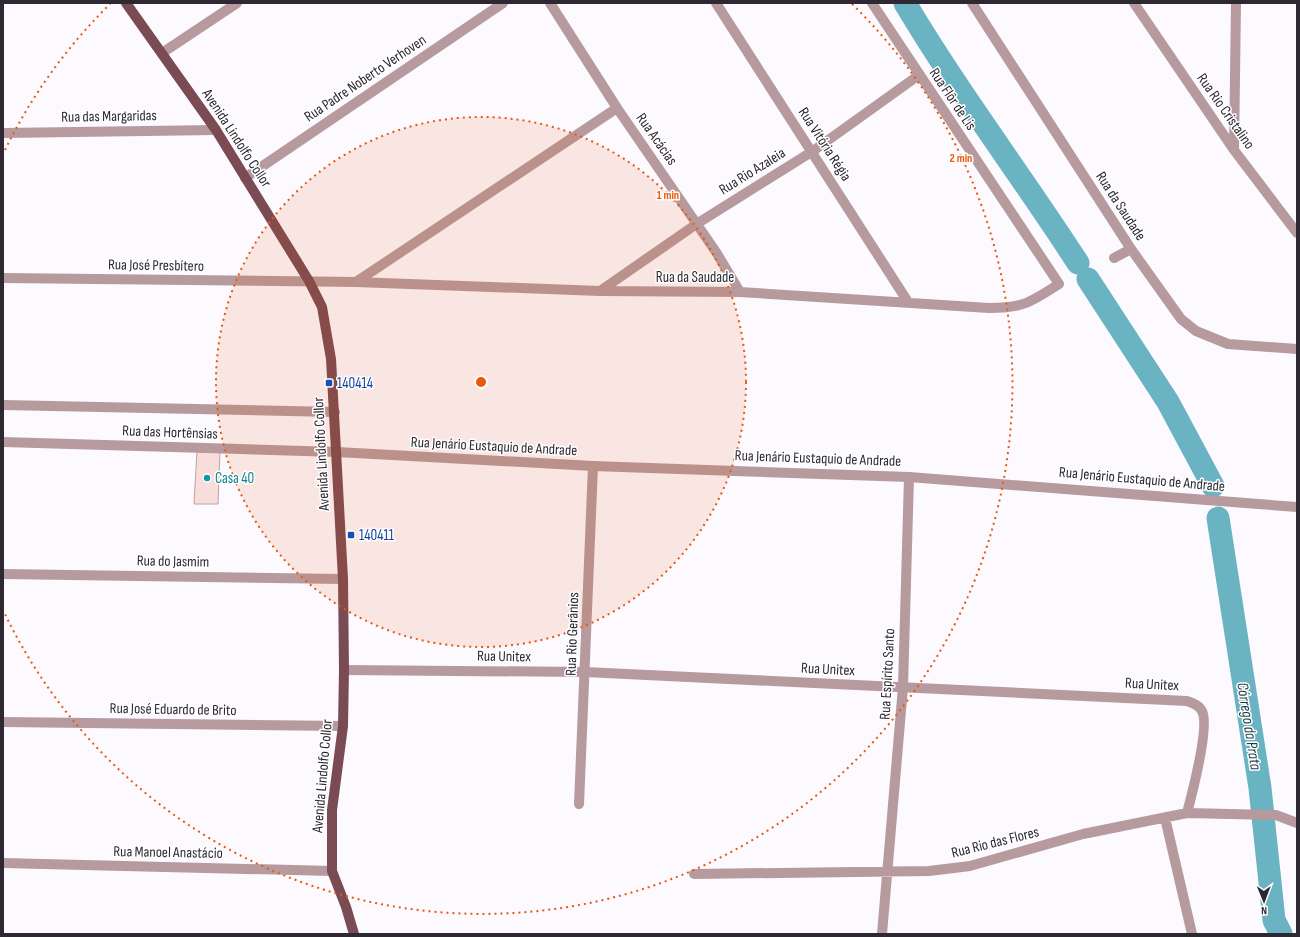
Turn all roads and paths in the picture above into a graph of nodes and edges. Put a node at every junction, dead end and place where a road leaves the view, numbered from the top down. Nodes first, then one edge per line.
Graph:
1 (126, 3) edge
2 (237, 3) edge
3 (503, 3) edge
4 (550, 3) edge
5 (716, 3) edge
6 (872, 3) edge
7 (972, 3) edge
8 (1134, 3) edge
9 (1236, 3) edge
10 (162, 54) junction
11 (919, 75) junction
12 (617, 108) junction
13 (216, 130) junction
14 (3, 133) edge
15 (1234, 150) junction
16 (813, 151) junction
17 (245, 178) junction
18 (698, 223) junction
19 (1297, 233) edge
20 (1131, 249) junction
21 (1114, 258) dead end
22 (3, 278) edge
23 (309, 281) junction
24 (356, 282) junction
25 (600, 291) junction
26 (740, 292) junction
27 (1032, 301) joint
28 (908, 302) junction
29 (1297, 349) edge
30 (3, 405) edge
31 (335, 412) junction
32 (3, 442) edge
33 (337, 452) junction
34 (593, 466) junction
35 (909, 477) junction
36 (1297, 507) edge
37 (3, 574) edge
38 (343, 579) junction
39 (344, 670) junction
40 (585, 672) junction
41 (903, 687) junction
42 (3, 722) edge
43 (343, 726) junction
44 (579, 804) dead end
45 (1187, 813) junction
46 (1165, 818) junction
47 (1297, 823) edge
48 (3, 863) edge
49 (332, 871) junction
50 (888, 872) junction
51 (694, 874) dead end
52 (354, 934) edge
53 (882, 934) edge
54 (1192, 934) edge

1 - 10 main road, Avenida Lindolfo Collor
2 - 10 street
3 - 17 street, Rua Padre Noberto Verhoven
4 - 12 street, Rua Acácias
5 - 16 street, Rua Vitória Régia
6 - 11 street, Rua Flôr de Lis
7 - 20 street, Rua da Saudade
8 - 15 street, Rua Rio Cristalino
9 - 15 street
10 - 13 main road, Avenida Lindolfo Collor
11 - 16 street, Rua Rio Azaleia
11 - 27 street, Rua Flôr de Lis
12 - 18 street, Rua Acácias
12 - 24 street
13 - 14 street, Rua das Margaridas
13 - 17 main road, Avenida Lindolfo Collor
15 - 19 street, Rua Rio Cristalino
16 - 18 street, Rua Rio Azaleia
16 - 28 street, Rua Vitória Régia
17 - 23 main road, Avenida Lindolfo Collor
18 - 25 street, Rua Rio Azaleia
18 - 26 street, Rua Acácias
20 - 21 street
20 - 29 street, Rua da Saudade
22 - 23 street, Rua José Presbítero
23 - 24 street, Rua da Saudade
23 - 31 main road, Avenida Lindolfo Collor
24 - 25 street, Rua da Saudade
25 - 26 street, Rua da Saudade
26 - 28 street, Rua da Saudade
27 - 28 street, Rua da Saudade
30 - 31 street, Rua das Hortênsias
31 - 33 main road, Avenida Lindolfo Collor
32 - 33 street, Rua das Hortênsias
33 - 34 street, Rua Jenário Eustaquio de Andrade
33 - 38 main road, Avenida Lindolfo Collor
34 - 35 street, Rua Jenário Eustaquio de Andrade
34 - 40 street, Rua Rio Gerânios
35 - 36 street, Rua Jenário Eustaquio de Andrade
35 - 41 street, Rua Espírito Santo
37 - 38 street, Rua do Jasmim
38 - 39 main road, Avenida Lindolfo Collor
39 - 40 street, Rua Unitex
39 - 43 main road, Avenida Lindolfo Collor
40 - 41 street, Rua Unitex
40 - 44 street, Rua Rio Gerânios
41 - 45 street, Rua Unitex
41 - 50 street, Rua Espírito Santo
42 - 43 street, Rua José Eduardo de Brito
43 - 49 main road, Avenida Lindolfo Collor
45 - 46 street, Rua Rio das Flores
45 - 47 street, Rua Rio das Flores
46 - 50 street, Rua Rio das Flores
46 - 54 street
48 - 49 street, Rua Manoel Anastácio
49 - 52 main road, Avenida Lindolfo Collor
50 - 51 street, Rua Rio das Flores
50 - 53 street, Rua Espírito Santo

